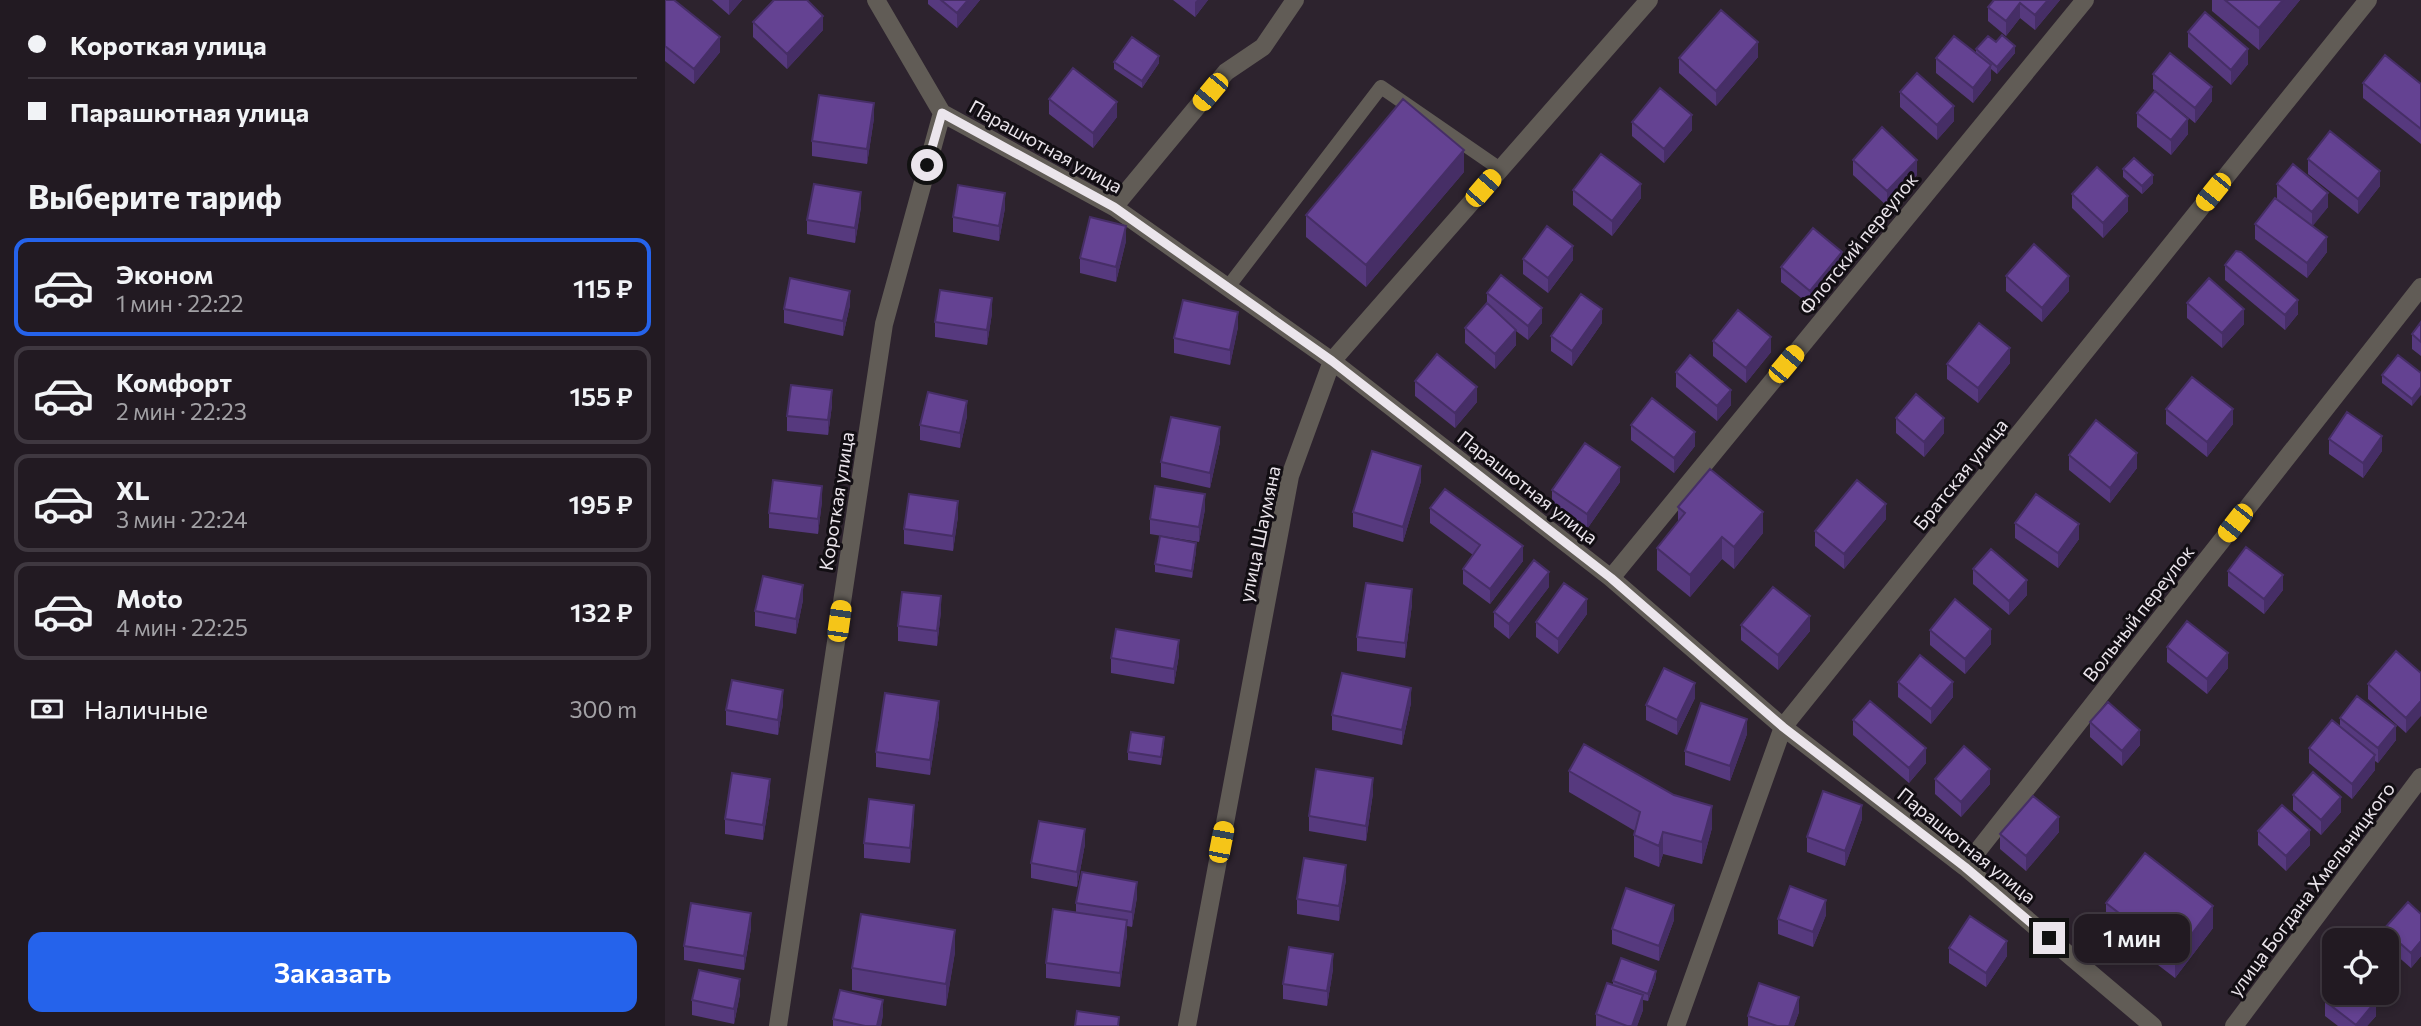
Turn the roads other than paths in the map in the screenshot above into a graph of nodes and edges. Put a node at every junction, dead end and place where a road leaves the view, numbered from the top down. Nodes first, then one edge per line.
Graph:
1 (876, 0) edge
2 (1295, 0) edge
3 (1649, 0) edge
4 (2085, 0) edge
5 (2368, 0) edge
6 (942, 113) junction
7 (1500, 169) junction
8 (1114, 207) junction
9 (2421, 287) edge
10 (1228, 288) junction
11 (1332, 361) junction
12 (1611, 578) junction
13 (1783, 727) junction
14 (2421, 777) edge
15 (1965, 867) junction
16 (778, 1026) edge
17 (1187, 1026) edge
18 (1676, 1026) edge
19 (2153, 1026) edge
20 (2234, 1026) edge

1 - 6 street, Парашютная улица
2 - 8 street
3 - 7 street, улица Шаумяна
4 - 12 street, Флотский переулок
5 - 13 street, Братская улица
6 - 8 street, Парашютная улица
6 - 16 street, Короткая улица
7 - 10 lane
7 - 11 street, улица Шаумяна
8 - 10 street, Парашютная улица
9 - 15 street, Вольный переулок
10 - 11 street, Парашютная улица
11 - 12 street, Парашютная улица
11 - 17 street, улица Шаумяна
12 - 13 street, Парашютная улица
13 - 15 street, Парашютная улица
13 - 18 street, Братская улица
14 - 20 street, улица Богдана Хмельницкого
15 - 19 street, Парашютная улица

